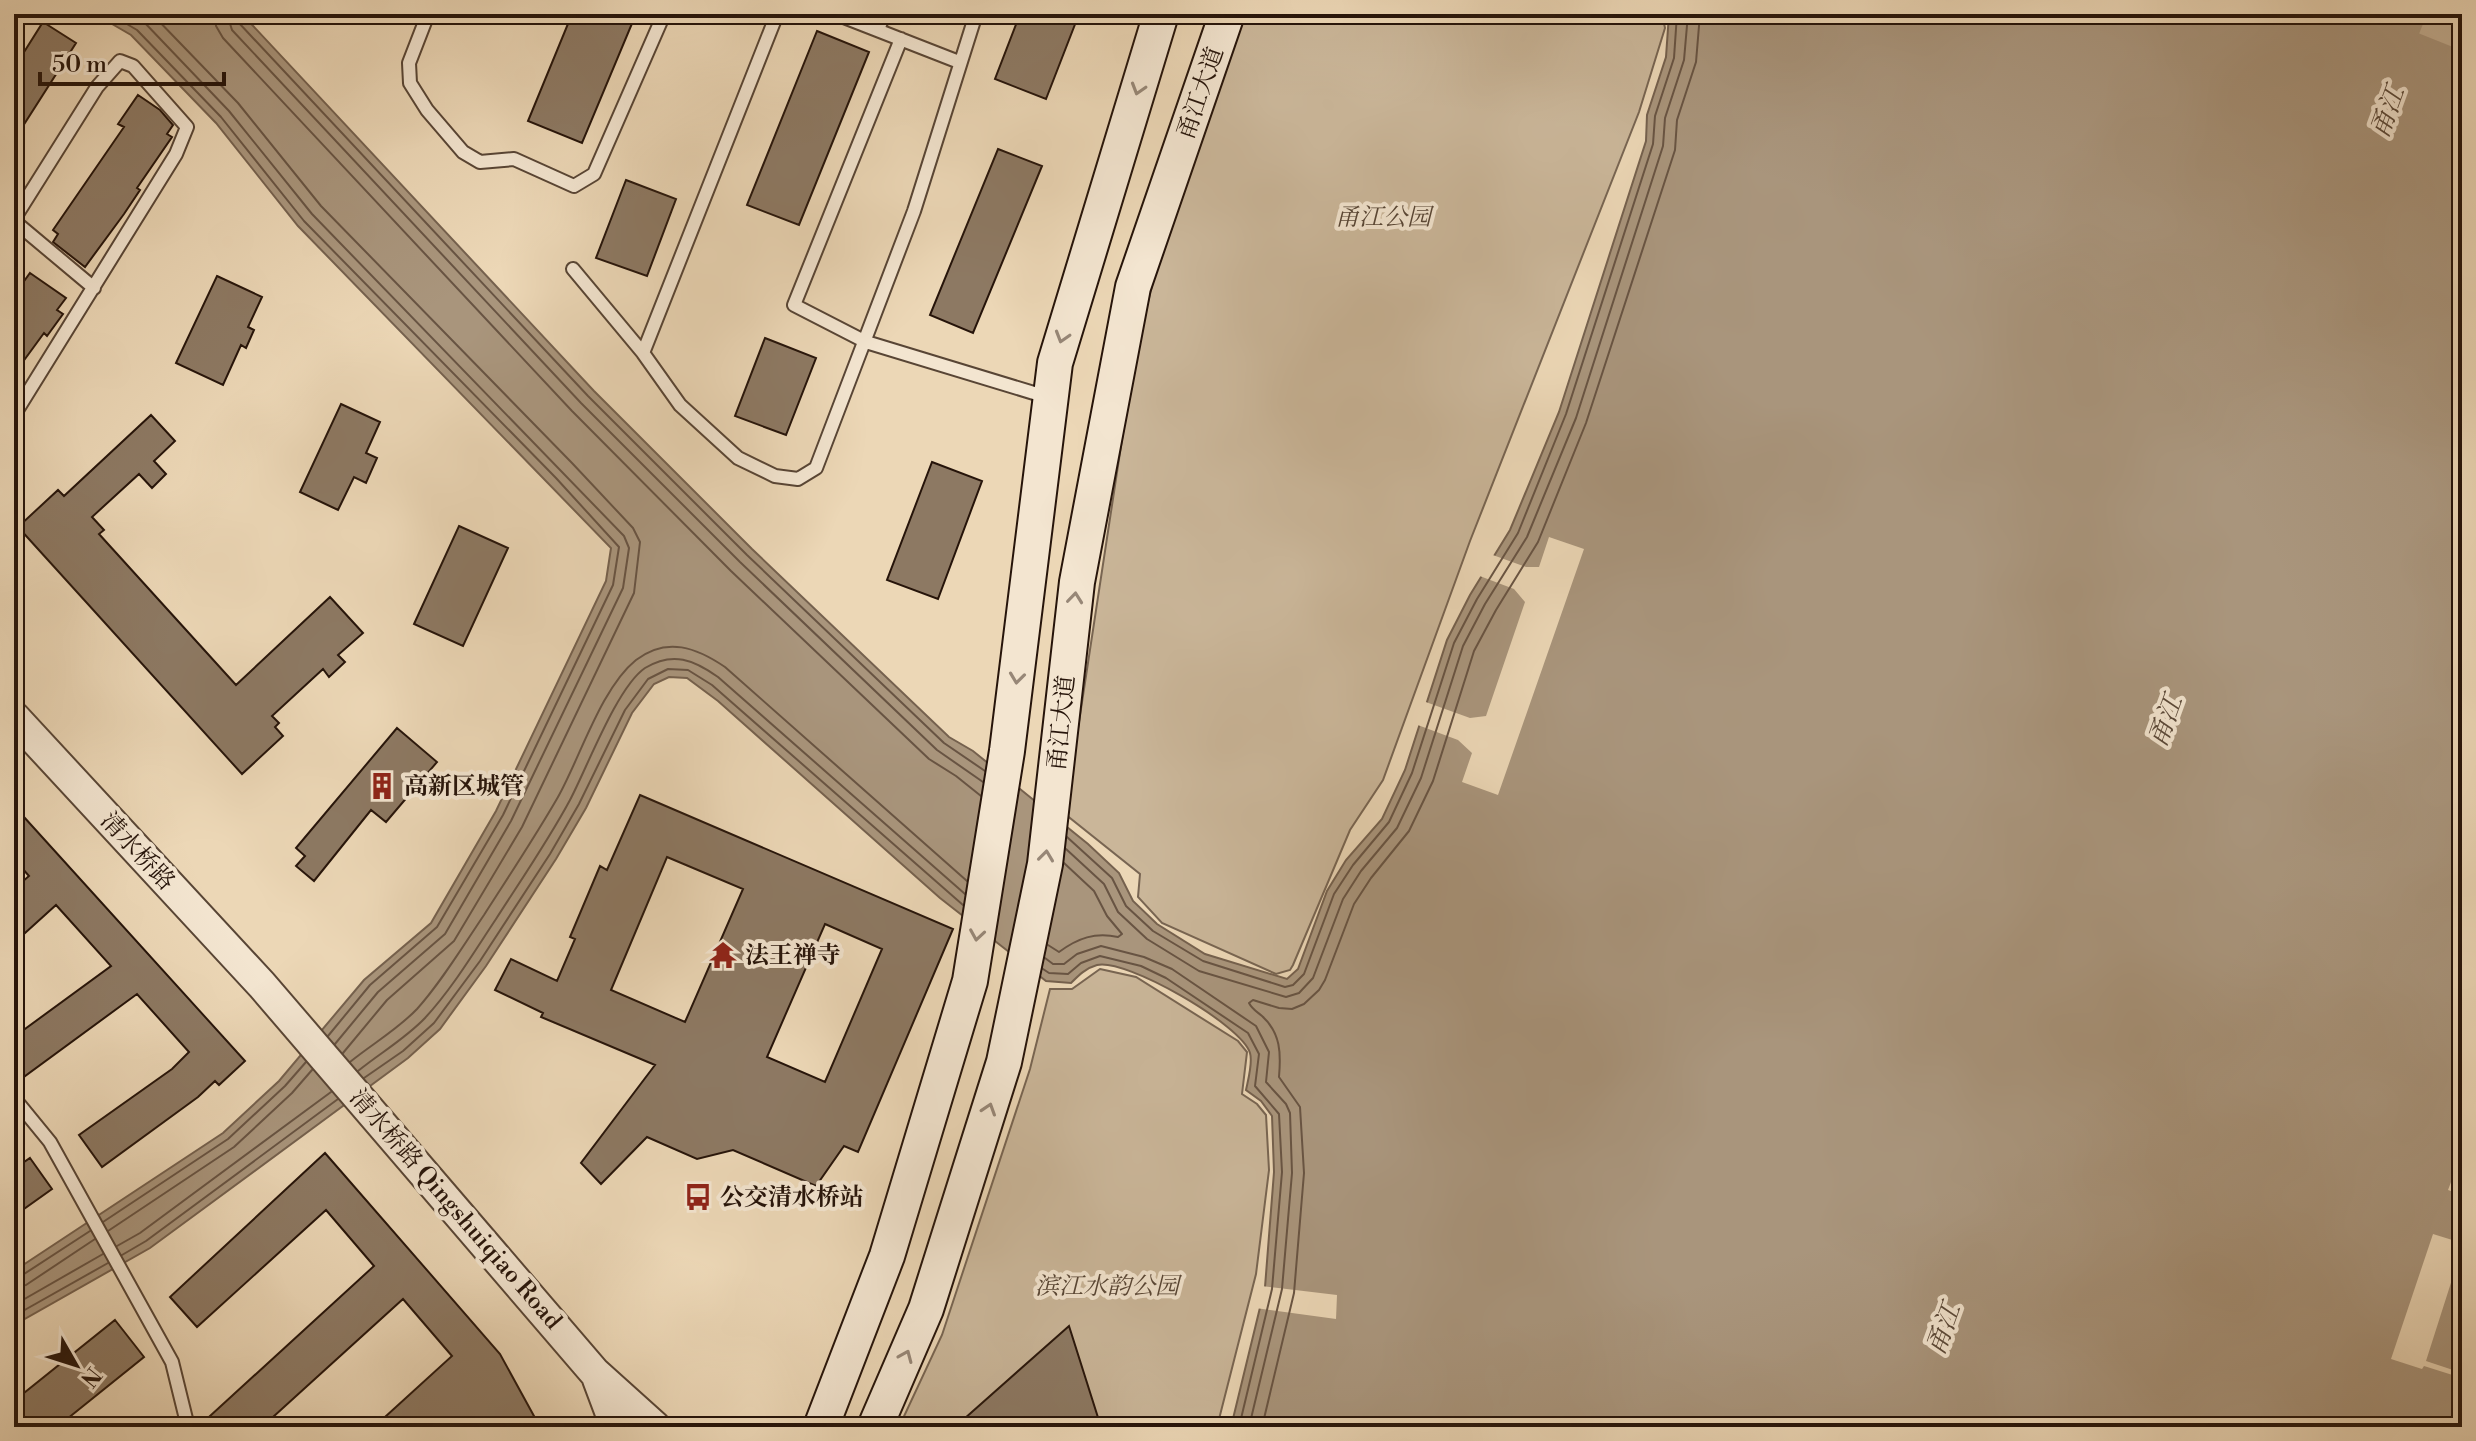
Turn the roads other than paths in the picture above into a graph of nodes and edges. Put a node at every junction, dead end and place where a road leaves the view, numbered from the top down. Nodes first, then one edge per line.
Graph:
1 (428, 14) edge
2 (664, 14) edge
3 (777, 14) edge
4 (836, 14) edge
5 (884, 14) edge
6 (976, 14) edge
7 (1161, 14) edge
8 (1227, 14) edge
9 (878, 30) junction
10 (901, 39) junction
11 (959, 62) junction
12 (14, 220) edge
13 (573, 269) dead end
14 (94, 288) junction
15 (866, 342) junction
16 (643, 353) junction
17 (1052, 398) junction
18 (14, 415) edge
19 (14, 717) edge
20 (262, 985) joint
21 (14, 1098) edge
22 (595, 1373) junction
23 (188, 1427) edge
24 (616, 1427) edge
25 (655, 1427) edge
26 (821, 1427) edge
27 (875, 1427) edge

1 - 2 lane
3 - 16 lane
4 - 9 lane
5 - 9 lane
6 - 11 lane
7 -> 17 main road, 甬江大道
27 -> 8 main road, 甬江大道
9 - 10 lane
10 - 11 lane
10 - 15 lane
11 - 15 lane
12 - 14 lane
12 - 14 lane
13 - 16 lane
14 - 18 lane
15 - 16 lane
15 - 17 lane
17 -> 26 main road, 甬江大道
19 - 20 street, 清水桥路
20 - 22 street, 清水桥路 Qingshuiqiao Road
21 - 23 lane
22 - 24 street
22 - 25 street, 清水桥路 Qingshuiqiao Road

